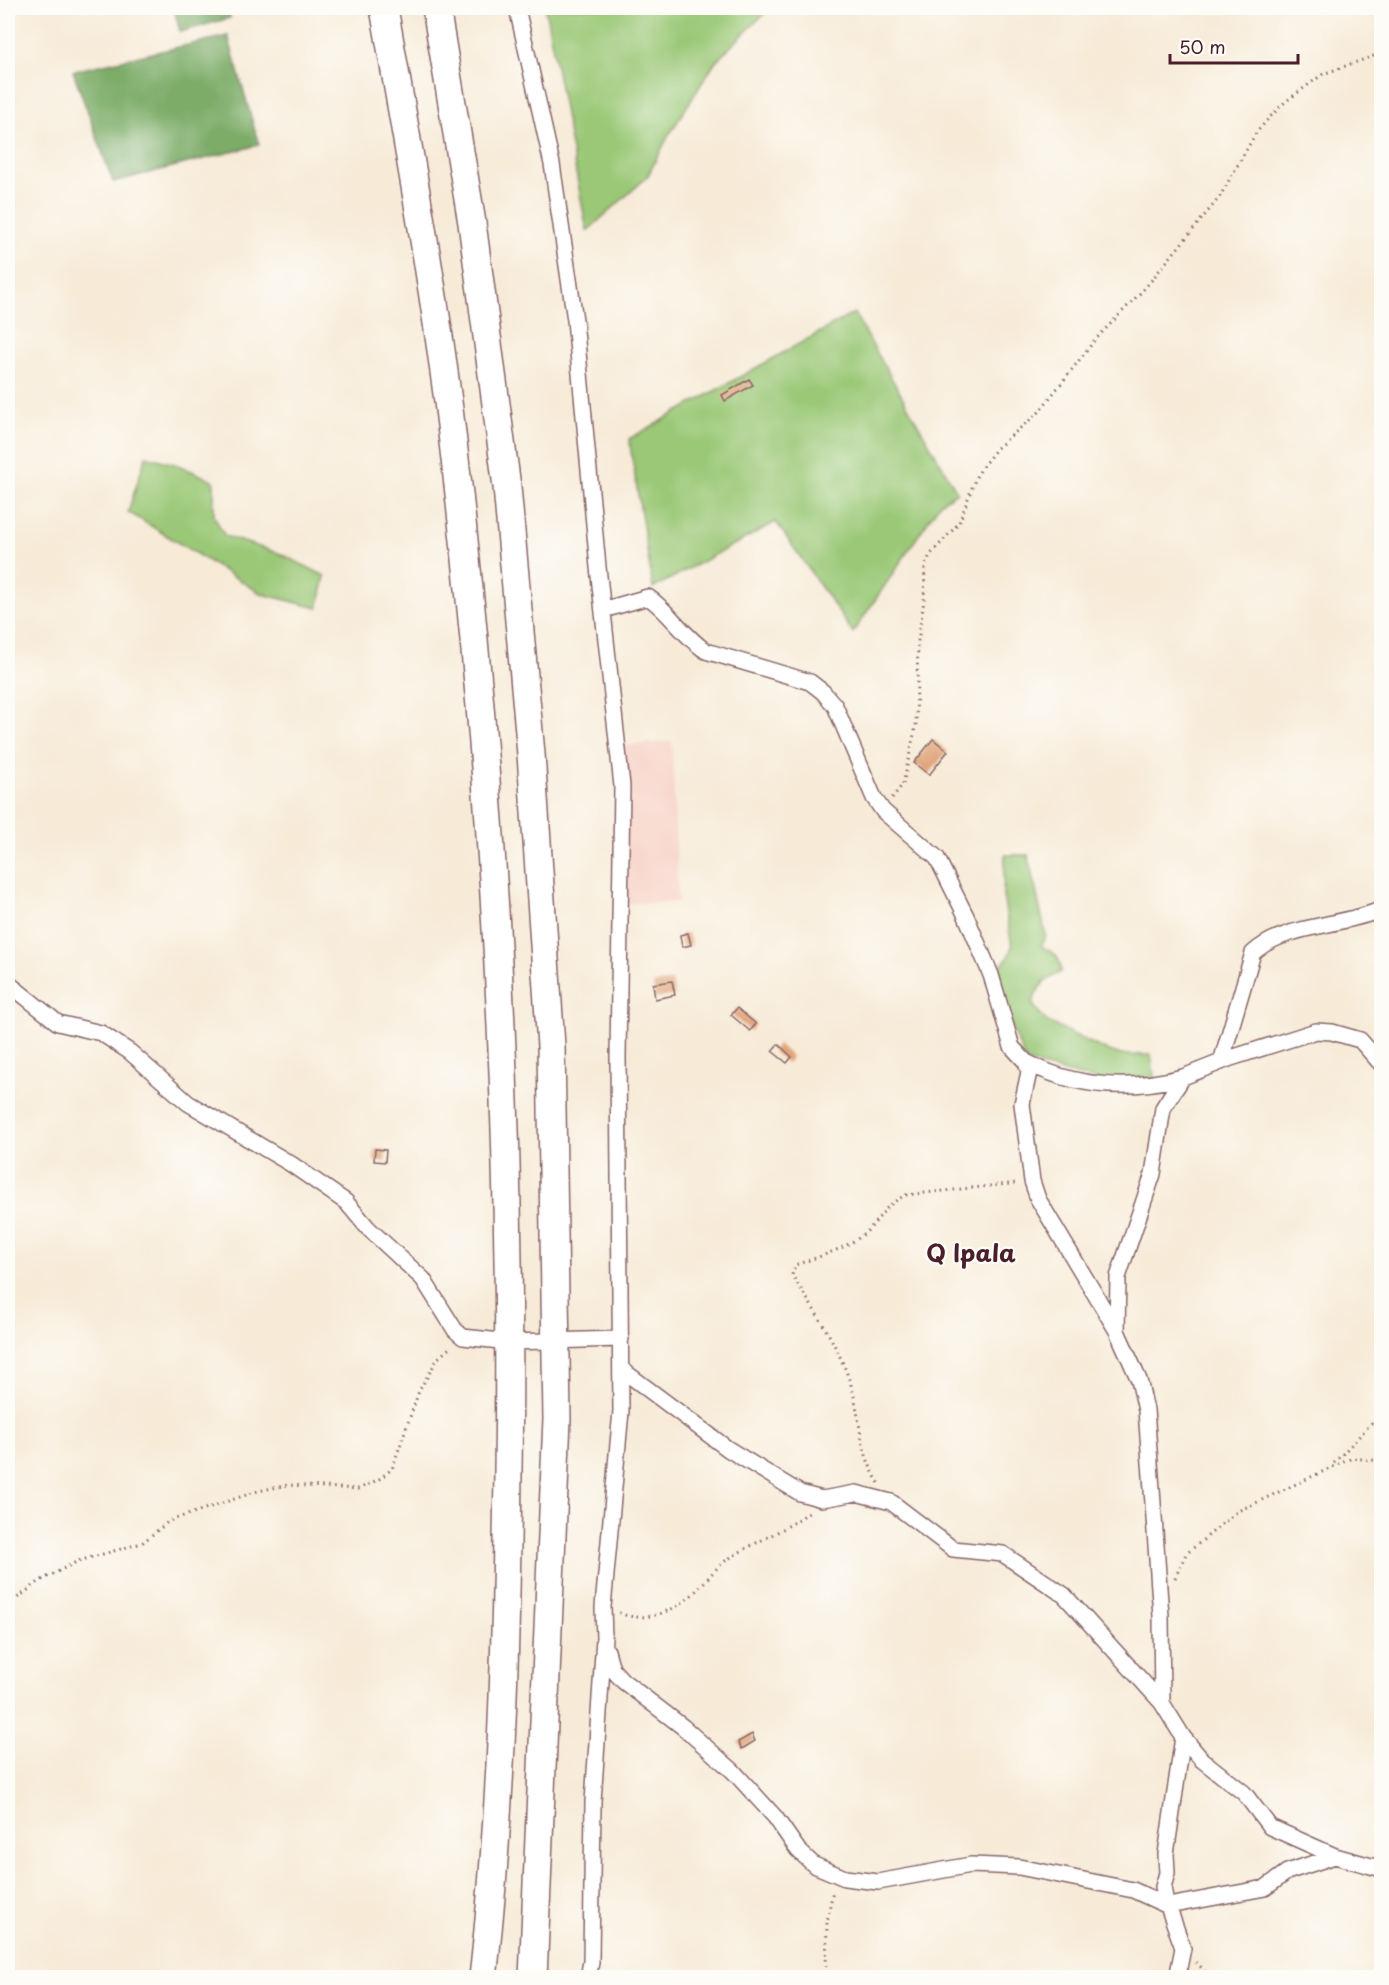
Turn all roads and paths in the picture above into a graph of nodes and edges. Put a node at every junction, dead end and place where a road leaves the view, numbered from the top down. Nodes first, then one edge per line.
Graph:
1 (384, 8) edge
2 (436, 8) edge
3 (517, 8) edge
4 (1382, 53) edge
5 (603, 610) junction
6 (883, 811) junction
7 (1382, 909) edge
8 (8, 983) edge
9 (1026, 1062) junction
10 (1221, 1062) junction
11 (1382, 1065) edge
12 (1183, 1077) junction
13 (1032, 1181) junction
14 (1117, 1331) junction
15 (463, 1337) junction
16 (621, 1339) junction
17 (557, 1340) junction
18 (510, 1342) junction
19 (621, 1369) junction
20 (1382, 1412) edge
21 (1382, 1461) edge
22 (1332, 1465) junction
23 (822, 1498) junction
24 (891, 1502) junction
25 (8, 1605) edge
26 (603, 1607) junction
27 (1161, 1616) junction
28 (604, 1638) junction
29 (1162, 1703) junction
30 (1183, 1737) junction
31 (1335, 1856) junction
32 (1382, 1869) edge
33 (836, 1874) junction
34 (1168, 1906) junction
35 (483, 1977) edge
36 (533, 1977) edge
37 (588, 1977) edge
38 (829, 1977) edge
39 (1177, 1977) edge

1 - 18 highway
2 - 17 highway
3 - 5 street
4 - 6 path
5 - 6 street
5 - 16 street
6 - 9 street
7 - 10 street
8 - 15 street
9 - 12 street
9 - 13 street
10 - 11 street
10 - 12 street
12 - 14 street
13 - 14 street
13 - 24 path
14 - 27 street
15 - 18 street
15 - 25 path
16 - 17 street
16 - 19 street
17 - 18 street
17 - 36 highway
18 - 35 highway
19 - 23 street
19 - 26 street
20 - 22 path
21 - 22 path
22 - 27 path
23 - 24 street
23 - 26 path
24 - 29 street
26 - 28 street
27 - 29 street
28 - 33 street
28 - 37 street
29 - 30 street
30 - 31 street
30 - 34 street
31 - 32 street
31 - 34 street
33 - 34 street
33 - 38 path
34 - 39 street

